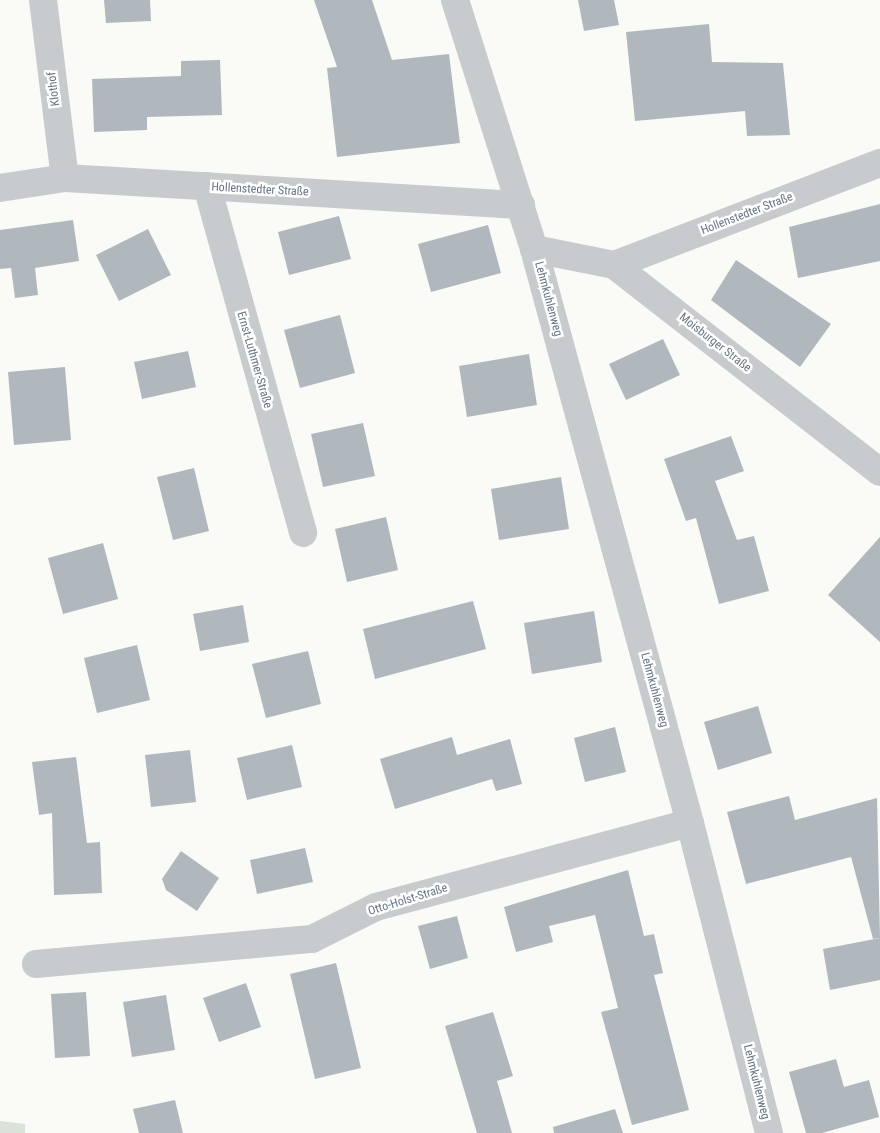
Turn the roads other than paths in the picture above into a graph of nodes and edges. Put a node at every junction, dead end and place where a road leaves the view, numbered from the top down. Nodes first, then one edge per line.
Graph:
1 (43, 0) edge
2 (455, 0) edge
3 (880, 163) edge
4 (65, 178) junction
5 (207, 186) junction
6 (0, 188) edge
7 (521, 205) junction
8 (534, 249) junction
9 (614, 265) junction
10 (880, 472) edge
11 (303, 533) dead end
12 (690, 823) junction
13 (36, 964) dead end
14 (769, 1133) edge

1 - 4 street, Klothof
2 - 7 street
3 - 9 street, Hollenstedter Straße
4 - 5 street, Hollenstedter Straße
4 - 6 street, Hollenstedter Straße
5 - 7 street, Hollenstedter Straße
5 - 11 street, Ernst-Luthmer-Straße
7 - 8 street, Lehmkuhlenweg
8 - 9 street, Moisburger Straße
8 - 12 street, Lehmkuhlenweg
9 - 10 street, Moisburger Straße
12 - 13 street, Otto-Holst-Straße
12 - 14 street, Lehmkuhlenweg

